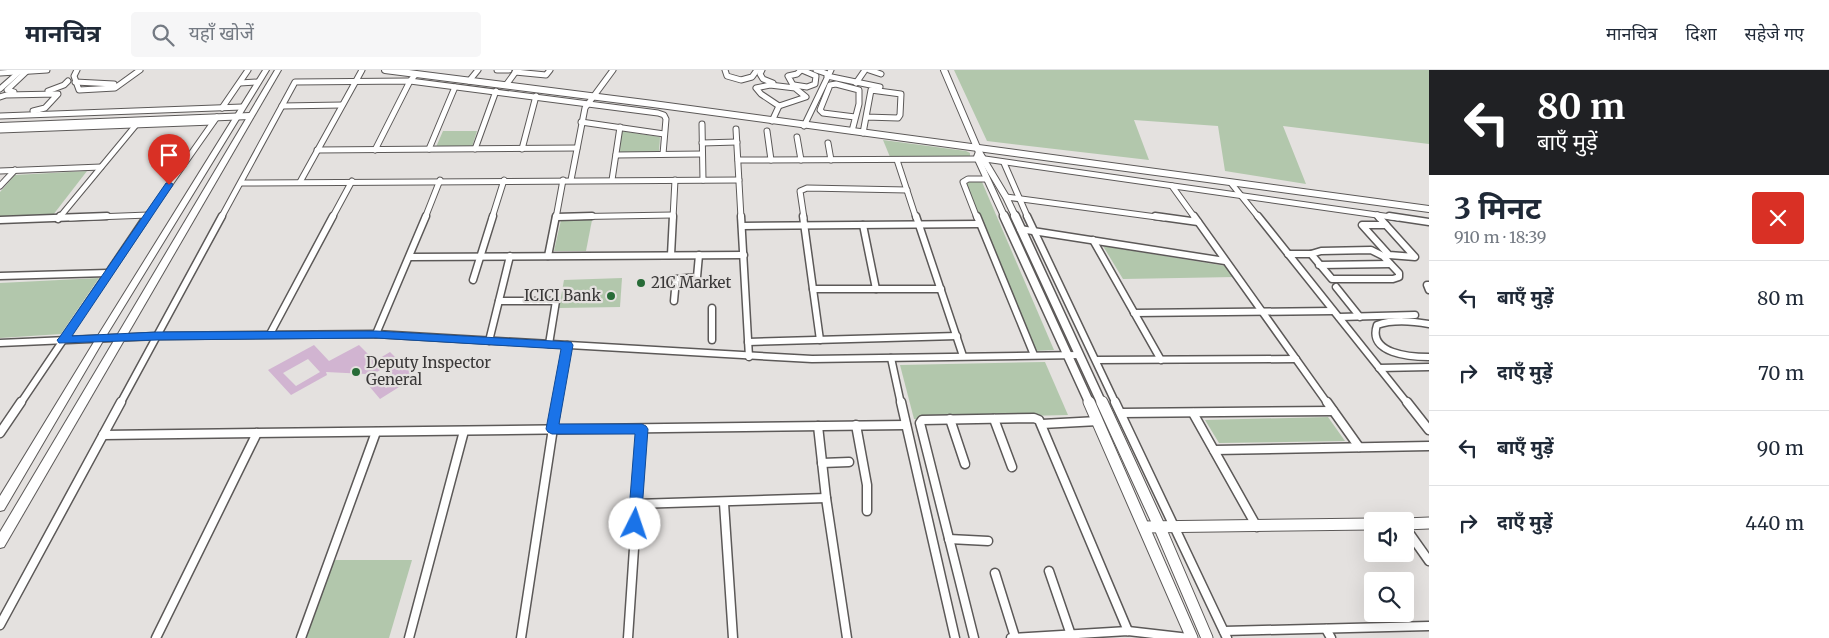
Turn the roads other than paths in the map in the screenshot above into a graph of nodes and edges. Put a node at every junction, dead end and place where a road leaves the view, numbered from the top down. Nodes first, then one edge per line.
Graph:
1 (48, 70) edge
2 (77, 70) edge
3 (140, 70) edge
4 (248, 70) edge
5 (266, 70) edge
6 (278, 70) edge
7 (362, 70) edge
8 (385, 70) edge
9 (436, 70) edge
10 (478, 70) edge
11 (497, 70) edge
12 (509, 70) edge
13 (550, 70) edge
14 (614, 70) edge
15 (725, 70) edge
16 (757, 70) edge
17 (762, 70) edge
18 (801, 70) edge
19 (816, 70) edge
20 (839, 70) edge
21 (864, 70) edge
22 (869, 70) edge
23 (944, 70) edge
24 (516, 71) edge
25 (20, 73) edge
26 (828, 73) edge
27 (416, 74) junction
28 (881, 74) dead end
29 (0, 75) edge
30 (430, 76) junction
31 (834, 78) junction
32 (68, 81) dead end
33 (356, 81) junction
34 (410, 81) junction
35 (468, 81) junction
36 (258, 82) junction
37 (856, 82) junction
38 (240, 83) junction
39 (793, 85) junction
40 (506, 86) junction
41 (455, 87) junction
42 (881, 87) dead end
43 (0, 88) edge
44 (496, 91) junction
45 (536, 96) junction
46 (594, 96) junction
47 (0, 97) edge
48 (588, 103) junction
49 (342, 105) junction
50 (282, 106) junction
51 (779, 106) junction
52 (242, 107) junction
53 (222, 108) junction
54 (0, 112) edge
55 (11, 114) junction
56 (0, 116) edge
57 (250, 116) junction
58 (856, 116) junction
59 (236, 117) junction
60 (866, 117) junction
61 (215, 120) junction
62 (772, 121) junction
63 (581, 122) junction
64 (702, 124) dead end
65 (136, 125) junction
66 (0, 126) edge
67 (804, 126) junction
68 (620, 127) junction
69 (736, 129) dead end
70 (0, 130) edge
71 (852, 131) junction
72 (767, 132) dead end
73 (863, 133) junction
74 (664, 134) junction
75 (797, 137) dead end
76 (702, 142) junction
77 (737, 142) junction
78 (828, 143) dead end
79 (522, 148) junction
80 (577, 148) junction
81 (429, 149) junction
82 (475, 149) junction
83 (317, 150) junction
84 (375, 150) junction
85 (663, 154) junction
86 (702, 154) junction
87 (616, 155) junction
88 (980, 155) junction
89 (738, 160) junction
90 (771, 160) junction
91 (801, 160) junction
92 (831, 160) junction
93 (897, 160) junction
94 (1004, 163) junction
95 (101, 167) junction
96 (15, 170) junction
97 (0, 171) edge
98 (987, 179) junction
99 (440, 180) junction
100 (504, 180) junction
101 (563, 180) junction
102 (571, 180) junction
103 (612, 180) junction
104 (675, 180) junction
105 (702, 180) junction
106 (739, 180) junction
107 (352, 181) junction
108 (240, 182) junction
109 (300, 182) junction
110 (1231, 183) junction
111 (0, 186) edge
112 (1172, 186) junction
113 (908, 190) junction
114 (1242, 196) junction
115 (1006, 198) junction
116 (1019, 199) junction
117 (1429, 210) edge
118 (672, 214) junction
119 (148, 215) junction
120 (1377, 215) junction
121 (556, 217) junction
122 (58, 219) junction
123 (0, 220) edge
124 (1198, 222) junction
125 (1429, 222) edge
126 (979, 224) junction
127 (862, 225) junction
128 (919, 225) junction
129 (1386, 225) junction
130 (742, 226) junction
131 (804, 226) junction
132 (1020, 229) junction
133 (1034, 232) junction
134 (1092, 240) junction
135 (1288, 254) junction
136 (1312, 254) junction
137 (670, 255) junction
138 (698, 255) junction
139 (744, 255) junction
140 (410, 256) junction
141 (481, 256) junction
142 (510, 256) junction
143 (548, 256) junction
144 (1225, 261) junction
145 (1390, 264) junction
146 (1319, 265) junction
147 (108, 273) junction
148 (1041, 274) junction
149 (1055, 275) junction
150 (0, 276) edge
151 (473, 280) dead end
152 (1429, 285) edge
153 (1336, 287) dead end
154 (813, 289) junction
155 (876, 289) junction
156 (941, 289) junction
157 (1429, 290) edge
158 (499, 301) junction
159 (674, 301) dead end
160 (712, 308) dead end
161 (1333, 310) junction
162 (1262, 311) junction
163 (1134, 313) junction
164 (1414, 315) dead end
165 (1339, 317) junction
166 (1360, 317) junction
167 (1076, 319) junction
168 (1062, 320) junction
169 (1429, 324) edge
170 (270, 334) junction
171 (376, 334) junction
172 (157, 336) junction
173 (957, 336) junction
174 (121, 337) junction
175 (100, 338) junction
176 (63, 340) junction
177 (712, 340) dead end
178 (820, 340) junction
179 (489, 341) junction
180 (748, 342) junction
181 (0, 343) edge
182 (550, 344) junction
183 (567, 345) junction
184 (1034, 355) junction
185 (1068, 355) junction
186 (1079, 355) junction
187 (963, 356) junction
188 (749, 357) junction
189 (1429, 357) edge
190 (891, 358) junction
191 (1296, 359) junction
192 (1096, 360) junction
193 (1161, 360) junction
194 (1429, 367) edge
195 (1379, 368) junction
196 (1333, 411) junction
197 (1121, 413) junction
198 (1193, 413) junction
199 (1418, 417) junction
200 (1429, 417) edge
201 (950, 419) junction
202 (994, 419) junction
203 (1098, 421) junction
204 (1042, 424) junction
205 (856, 425) junction
206 (906, 425) junction
207 (818, 426) junction
208 (552, 429) junction
209 (642, 429) junction
210 (1429, 430) edge
211 (464, 431) junction
212 (376, 432) junction
213 (0, 433) edge
214 (257, 433) junction
215 (103, 435) junction
216 (1429, 446) edge
217 (1359, 447) junction
218 (1214, 450) junction
219 (822, 462) junction
220 (849, 462) dead end
221 (965, 464) dead end
222 (1012, 467) dead end
223 (826, 498) junction
224 (724, 503) junction
225 (636, 504) junction
226 (0, 506) edge
227 (867, 511) dead end
228 (1364, 524) edge
229 (1429, 524) edge
230 (1414, 525) edge
231 (1144, 527) junction
232 (1176, 527) junction
233 (1257, 527) junction
234 (1160, 528) junction
235 (1414, 538) edge
236 (949, 539) junction
237 (988, 541) dead end
238 (0, 543) edge
239 (1429, 561) edge
240 (1049, 571) dead end
241 (995, 573) dead end
242 (0, 625) edge
243 (1429, 626) edge
244 (1326, 629) junction
245 (1128, 631) junction
246 (1072, 634) junction
247 (1226, 635) edge
248 (1015, 637) edge
249 (156, 638) edge
250 (301, 638) edge
251 (409, 638) edge
252 (521, 638) edge
253 (628, 638) edge
254 (733, 638) edge
255 (847, 638) edge
256 (955, 638) edge
257 (974, 638) edge
258 (1011, 638) edge
259 (1191, 638) edge
260 (1207, 638) edge
261 (1331, 638) edge

1 - 25 street
2 - 3 street
4 - 38 street
5 - 36 main road
6 - 57 main road
7 - 33 street
8 - 27 street
9 - 30 street
10 - 35 street
11 - 12 street
13 - 24 street
14 - 46 street
15 - 16 street
17 - 39 street
18 - 39 street
18 - 39 street
19 - 26 street
20 - 31 street
21 - 37 street
22 - 28 street
23 - 88 street
24 - 40 street
25 - 29 street
25 - 32 street
25 - 43 street
26 - 31 street
26 - 67 street
27 - 30 street
27 - 34 street
30 - 35 street
31 - 37 street
33 - 34 street
33 - 49 street
33 - 50 street
34 - 41 street
34 - 84 street
35 - 40 street
36 - 38 street
36 - 52 main road
37 - 42 street
38 - 53 street
40 - 46 street
41 - 44 street
41 - 81 street
44 - 45 street
44 - 82 street
45 - 48 street
45 - 79 street
46 - 48 street
46 - 62 street
47 - 55 street
48 - 63 street
48 - 74 street
49 - 50 street
49 - 83 street
50 - 108 street
51 - 51 street
51 - 62 street
52 - 53 street
52 - 59 main road
53 - 55 street
54 - 55 street
55 - 56 street
57 - 59 street
57 - 174 main road
58 - 58 street
58 - 71 street
59 - 61 street
59 - 175 main road
60 - 60 street
60 - 73 street
61 - 65 street
61 - 66 street
61 - 119 street
62 - 67 street
63 - 68 street
63 - 80 street
64 - 76 street
65 - 70 street
65 - 95 street
67 - 71 street
68 - 74 street
68 - 87 street
69 - 77 street
71 - 73 street
72 - 90 street
73 - 88 street
74 - 85 street
75 - 91 street
76 - 77 street
76 - 86 street
77 - 89 street
78 - 92 street
79 - 80 street
79 - 82 street
80 - 102 street
81 - 82 street
81 - 84 street
83 - 84 street
83 - 109 street
85 - 86 street
85 - 87 street
86 - 105 street
87 - 103 street
88 - 93 street
88 - 94 street
88 - 98 street
88 - 110 street
88 - 115 street
89 - 90 street
89 - 106 street
90 - 91 street
91 - 92 street
92 - 93 street
93 - 113 street
94 - 112 street
94 - 116 street
95 - 96 street
95 - 122 street
96 - 97 street
96 - 111 street
98 - 126 street
98 - 185 street
99 - 100 street
99 - 107 street
99 - 140 street
100 - 101 street
100 - 141 street
101 - 102 street
101 - 121 street
102 - 103 street
103 - 104 street
104 - 105 street
104 - 118 street
105 - 106 street
106 - 130 street
107 - 109 street
107 - 170 street
108 - 109 street
108 - 172 street
110 - 114 street
110 - 117 street
112 - 114 street
112 - 124 street
113 - 128 street
113 - 131 street
114 - 120 street
114 - 135 street
115 - 116 street
115 - 132 street
116 - 124 street
116 - 133 street
118 - 121 street
118 - 137 street
119 - 122 street
119 - 147 street
120 - 125 street
120 - 129 street
121 - 143 street
122 - 123 street
124 - 144 street
126 - 128 street
126 - 184 street
127 - 128 street
127 - 131 street
127 - 155 street
128 - 156 street
129 - 129 street
130 - 131 street
130 - 139 street
131 - 154 street
132 - 133 street
132 - 148 street
133 - 134 street
133 - 149 street
134 - 144 street
134 - 163 street
135 - 136 street
135 - 161 street
136 - 145 street
136 - 146 street
137 - 138 street
137 - 143 street
138 - 139 street
138 - 159 street
139 - 180 street
140 - 141 street
140 - 171 street
141 - 142 street
141 - 151 street
142 - 143 street
142 - 158 street
144 - 162 street
145 - 146 street
145 - 146 street
147 - 150 street
147 - 176 street
148 - 149 street
148 - 168 street
149 - 167 street
152 - 157 street
153 - 166 street
154 - 155 street
154 - 178 street
155 - 156 street
156 - 173 street
158 - 179 street
158 - 182 street
160 - 177 street
161 - 162 street
161 - 165 street
162 - 163 street
162 - 191 street
163 - 193 street
164 - 166 street
165 - 166 street
165 - 195 street
167 - 168 street
167 - 192 street
168 - 186 street
169 - 189 street
170 - 171 street
170 - 172 street
171 - 179 street
172 - 174 street
172 - 215 street
173 - 178 street
173 - 187 street
174 - 175 street
174 - 238 main road
175 - 176 street
175 - 226 main road
176 - 181 street
176 - 213 street
178 - 180 street
179 - 182 street
180 - 188 street
182 - 183 street
183 - 188 street
183 - 208 street
184 - 185 street
184 - 187 street
185 - 186 street
185 - 203 street
186 - 234 street
187 - 190 street
188 - 190 street
190 - 206 street
191 - 193 street
191 - 196 street
192 - 193 street
192 - 197 street
194 - 195 street
195 - 199 street
196 - 198 street
196 - 217 street
197 - 198 street
197 - 232 street
198 - 218 street
199 - 200 street
199 - 210 street
201 - 202 street
201 - 221 street
201 - 236 street
202 - 204 street
202 - 222 street
203 - 204 street
203 - 231 street
204 - 245 street
205 - 206 street
205 - 207 street
205 - 227 street
206 - 256 street
207 - 209 street
207 - 219 street
208 - 209 street
208 - 211 street
208 - 252 street
209 - 225 street
211 - 212 street
211 - 251 street
212 - 214 street
212 - 250 street
214 - 215 street
214 - 249 street
215 - 242 street
216 - 217 street
217 - 218 street
218 - 233 street
219 - 220 street
219 - 223 street
223 - 224 street
223 - 255 street
224 - 225 street
224 - 254 street
225 - 253 street
228 - 233 street
229 - 230 street
231 - 234 street
231 - 259 street
232 - 233 street
232 - 234 street
232 - 247 street
234 - 260 street
235 - 239 street
236 - 237 street
236 - 257 street
240 - 246 street
241 - 248 street
243 - 244 street
244 - 247 street
244 - 261 street
245 - 246 street
245 - 259 street
246 - 248 street
248 - 258 street

